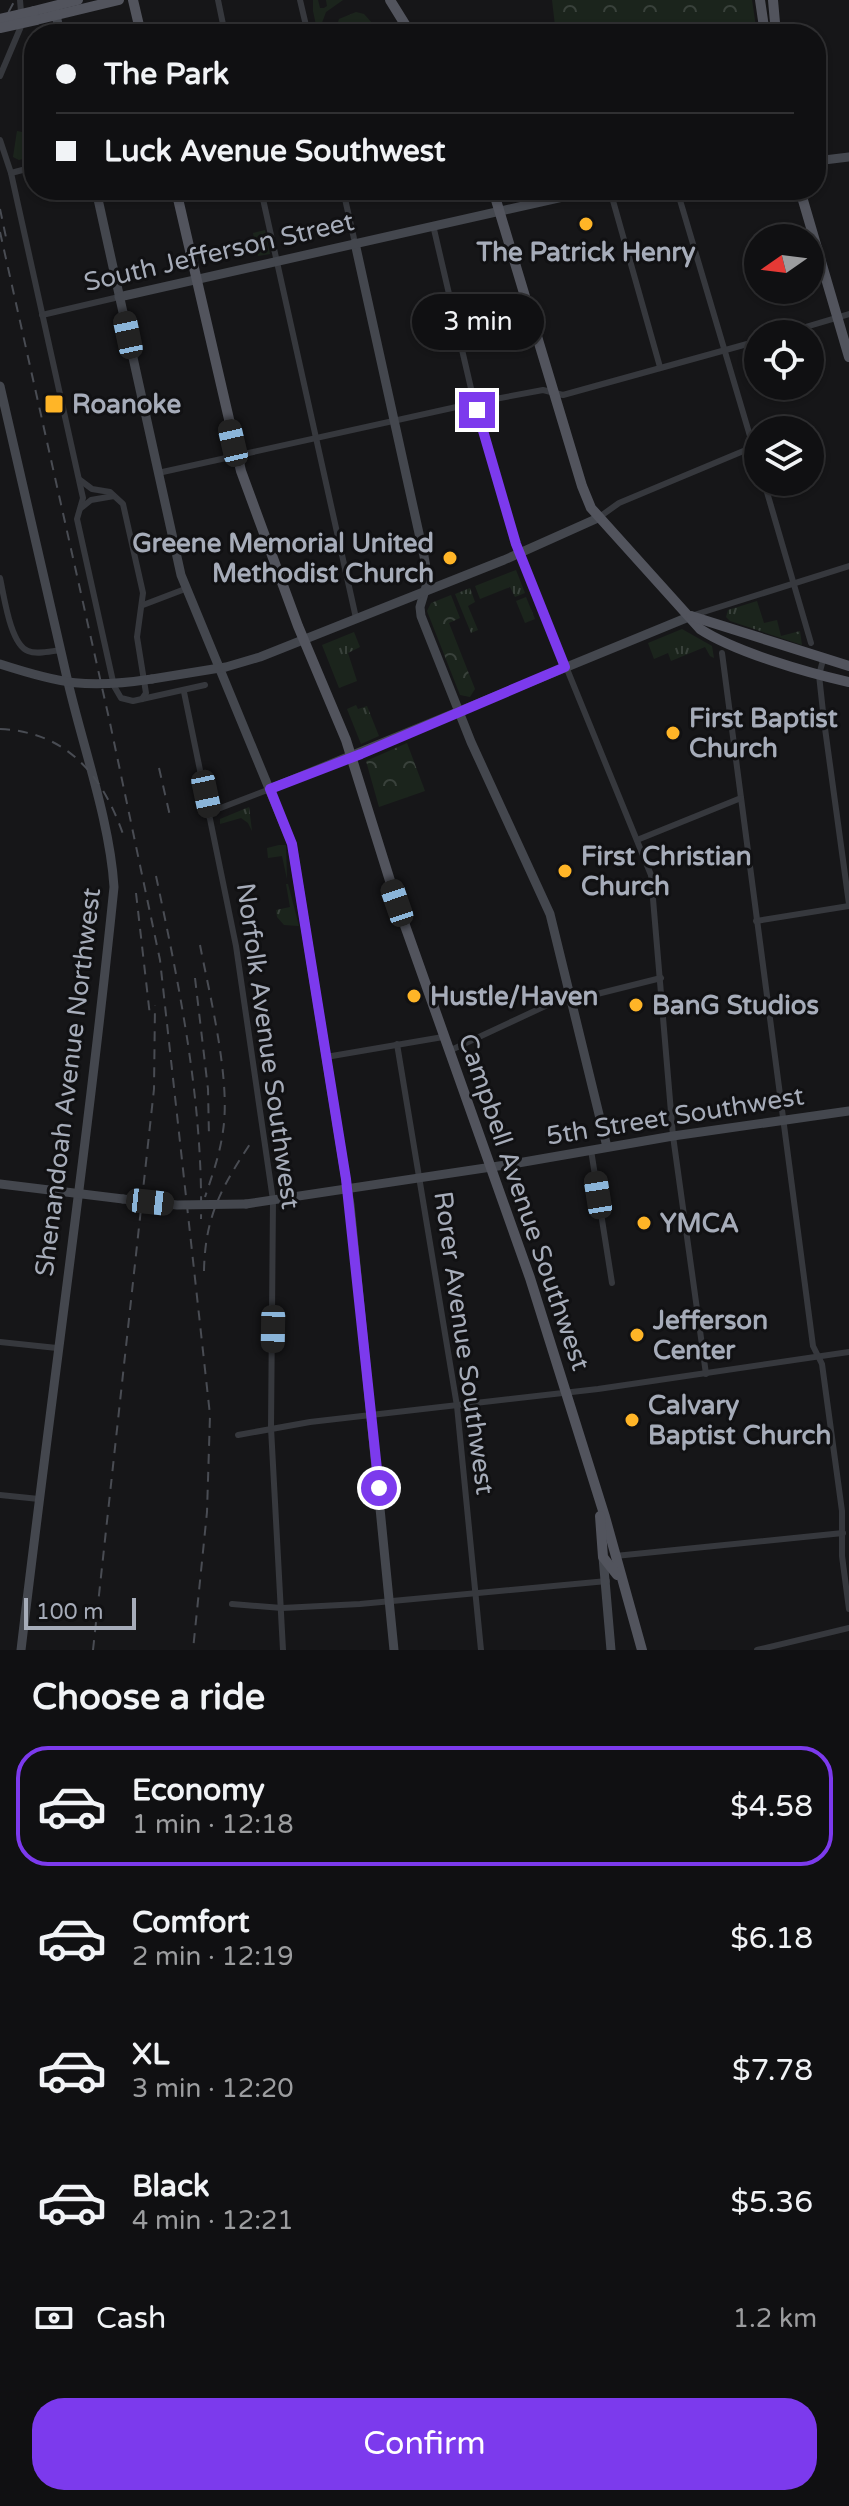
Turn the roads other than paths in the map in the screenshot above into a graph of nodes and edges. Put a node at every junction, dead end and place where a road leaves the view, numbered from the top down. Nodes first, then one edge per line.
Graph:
1 (20, 0) edge
2 (78, 0) edge
3 (119, 0) edge
4 (133, 0) edge
5 (218, 0) edge
6 (300, 0) edge
7 (390, 0) edge
8 (760, 0) edge
9 (773, 0) edge
10 (55, 11) junction
11 (35, 16) junction
12 (0, 19) edge
13 (58, 24) edge
14 (139, 24) edge
15 (223, 24) edge
16 (306, 24) edge
17 (405, 24) edge
18 (764, 24) edge
19 (775, 24) edge
20 (0, 28) edge
21 (0, 76) edge
22 (0, 140) edge
23 (849, 157) edge
24 (826, 160) edge
25 (24, 170) edge
26 (11, 173) junction
27 (98, 200) edge
28 (178, 200) edge
29 (263, 200) edge
30 (345, 200) edge
31 (497, 200) edge
32 (548, 200) edge
33 (613, 200) edge
34 (680, 200) edge
35 (803, 200) edge
36 (501, 210) junction
37 (433, 225) junction
38 (355, 243) junction
39 (277, 261) junction
40 (196, 280) junction
41 (119, 297) junction
42 (849, 314) edge
43 (42, 315) junction
44 (837, 317) junction
45 (824, 321) edge
46 (744, 344) edge
47 (723, 349) junction
48 (849, 357) edge
49 (660, 367) junction
50 (0, 386) edge
51 (554, 394) junction
52 (475, 403) junction
53 (744, 418) edge
54 (394, 421) junction
55 (316, 438) junction
56 (744, 451) edge
57 (237, 456) junction
58 (158, 473) junction
59 (78, 477) junction
60 (116, 496) junction
61 (768, 496) edge
62 (81, 508) junction
63 (598, 518) junction
64 (519, 553) junction
65 (849, 566) edge
66 (0, 578) edge
67 (793, 583) junction
68 (185, 589) junction
69 (425, 591) junction
70 (143, 605) junction
71 (691, 616) junction
72 (356, 618) junction
73 (305, 639) junction
74 (811, 643) dead end
75 (61, 650) junction
76 (722, 653) dead end
77 (823, 660) junction
78 (0, 664) edge
79 (849, 666) edge
80 (565, 667) junction
81 (218, 668) junction
82 (819, 675) junction
83 (849, 682) edge
84 (205, 685) dead end
85 (184, 692) junction
86 (142, 699) junction
87 (459, 712) junction
88 (352, 757) junction
89 (270, 789) junction
90 (741, 798) junction
91 (210, 812) junction
92 (637, 840) junction
93 (849, 905) edge
94 (756, 921) junction
95 (661, 978) junction
96 (572, 997) junction
97 (443, 1037) junction
98 (397, 1044) junction
99 (449, 1051) junction
100 (326, 1057) junction
101 (849, 1111) edge
102 (783, 1120) junction
103 (673, 1136) junction
104 (607, 1147) junction
105 (591, 1150) junction
106 (490, 1167) junction
107 (420, 1177) junction
108 (0, 1184) edge
109 (347, 1189) junction
110 (80, 1194) junction
111 (273, 1200) junction
112 (612, 1283) dead end
113 (0, 1342) edge
114 (57, 1348) junction
115 (849, 1352) edge
116 (818, 1355) junction
117 (706, 1374) junction
118 (567, 1393) junction
119 (457, 1406) junction
120 (372, 1415) junction
121 (271, 1428) junction
122 (238, 1435) dead end
123 (0, 1495) edge
124 (39, 1499) junction
125 (599, 1502) junction
126 (843, 1533) junction
127 (603, 1557) junction
128 (614, 1561) junction
129 (607, 1581) junction
130 (476, 1593) junction
131 (390, 1602) junction
132 (232, 1604) dead end
133 (282, 1608) junction
134 (849, 1609) edge
135 (849, 1628) edge
136 (21, 1650) edge
137 (283, 1650) edge
138 (394, 1650) edge
139 (481, 1650) edge
140 (611, 1650) edge
141 (642, 1650) edge
142 (757, 1650) edge

1 - 21 street
2 - 10 main road
3 - 10 main road
4 - 14 main road
5 - 15 street
6 - 16 street
7 - 17 main road
8 - 18 main road
9 - 19 main road
10 - 11 main road
10 - 13 street
11 - 12 main road, bridge
11 - 20 main road, bridge
22 - 26 street
23 - 24 street
25 - 26 street
26 - 43 street
27 - 41 street
28 - 40 main road, Campbell Avenue Southwest
29 - 39 street
30 - 38 street
31 - 36 main road
32 - 36 street, South Jefferson Street
33 - 49 street
34 - 47 street
35 - 44 main road
36 - 37 street, South Jefferson Street
36 - 51 main road
37 - 38 street, South Jefferson Street
37 - 52 street
38 - 39 street, South Jefferson Street
38 - 54 street
39 - 40 street, South Jefferson Street
39 - 55 street
40 - 41 street, South Jefferson Street
40 - 57 main road, Campbell Avenue Southwest
41 - 43 street, South Jefferson Street
41 - 58 street
42 - 44 street
43 - 59 street
44 - 45 street
44 - 48 main road
46 - 47 street
47 - 49 street
47 - 53 street
49 - 51 street
50 - 75 street, Shenandoah Avenue Northwest
51 - 52 street
51 - 63 main road
52 - 54 street
52 - 64 street
54 - 55 street
54 - 69 street
55 - 57 street
55 - 72 street
56 - 63 street
57 - 58 street
57 - 73 main road, Campbell Avenue Southwest
58 - 68 street
59 - 60 street
59 - 62 street
60 - 62 street
60 - 70 street
61 - 67 street
62 - 86 street
63 - 64 street
63 - 71 main road
64 - 69 street
64 - 80 street
65 - 67 street
66 - 75 street
67 - 71 street
67 - 74 street
68 - 70 street
68 - 81 street
69 - 72 street
69 - 87 street
70 - 86 street
71 - 77 main road
71 - 80 street
71 - 82 main road
72 - 73 street
73 - 81 street
73 - 88 main road, Campbell Avenue Southwest
75 - 110 street, Shenandoah Avenue Northwest
76 - 90 street
77 - 79 main road
77 - 82 street
78 - 81 street, bridge
80 - 87 street
80 - 92 street
81 - 89 street
82 - 83 main road
82 - 93 street
84 - 85 street
85 - 86 street
85 - 91 street, Norfolk Avenue Southwest
87 - 88 street
87 - 96 street
88 - 89 street
88 - 97 main road, Campbell Avenue Southwest
89 - 91 street
89 - 100 street
90 - 92 street
90 - 94 street
91 - 111 street, Norfolk Avenue Southwest
92 - 95 street
93 - 94 street
94 - 102 street
95 - 96 street
95 - 103 street
96 - 99 street
96 - 104 street
97 - 98 street
97 - 99 main road, Campbell Avenue Southwest
98 - 100 street
98 - 107 street, Rorer Avenue Southwest
99 - 106 main road, Campbell Avenue Southwest
100 - 109 street
101 - 102 street, 5th Street Southwest
102 - 103 street, 5th Street Southwest
102 - 116 street
103 - 104 street, 5th Street Southwest
103 - 117 street
104 - 105 street, 5th Street Southwest
105 - 106 street, 5th Street Southwest
105 - 112 street
106 - 107 street, 5th Street Southwest
106 - 118 main road, Campbell Avenue Southwest
107 - 109 street, 5th Street Southwest
107 - 119 street, Rorer Avenue Southwest
108 - 110 street, 5th Street Southwest
109 - 111 street, 5th Street Southwest
109 - 120 street
110 - 111 street, 5th Street Southwest, bridge
110 - 114 street, Shenandoah Avenue Northwest
111 - 121 street, Norfolk Avenue Southwest
113 - 114 street
114 - 124 street, Shenandoah Avenue Northwest
115 - 116 street
116 - 117 street
116 - 126 street
117 - 118 street
118 - 119 street
118 - 125 main road, Campbell Avenue Southwest
119 - 120 street
119 - 130 street, Rorer Avenue Southwest
120 - 121 street
120 - 131 street
121 - 122 street
121 - 133 street, Norfolk Avenue Southwest
123 - 124 street
124 - 136 street, Shenandoah Avenue Northwest
125 - 127 main road, Campbell Avenue Southwest
125 - 128 main road, Campbell Avenue Southwest
126 - 128 street
126 - 134 street
127 - 128 main road, Campbell Avenue Southwest
127 - 129 street
128 - 129 street
128 - 141 main road, Campbell Avenue Southwest
129 - 130 street
129 - 140 street
130 - 131 street
130 - 139 street, Rorer Avenue Southwest
131 - 133 street
131 - 138 street
132 - 133 street
133 - 137 street, Norfolk Avenue Southwest
135 - 142 street

